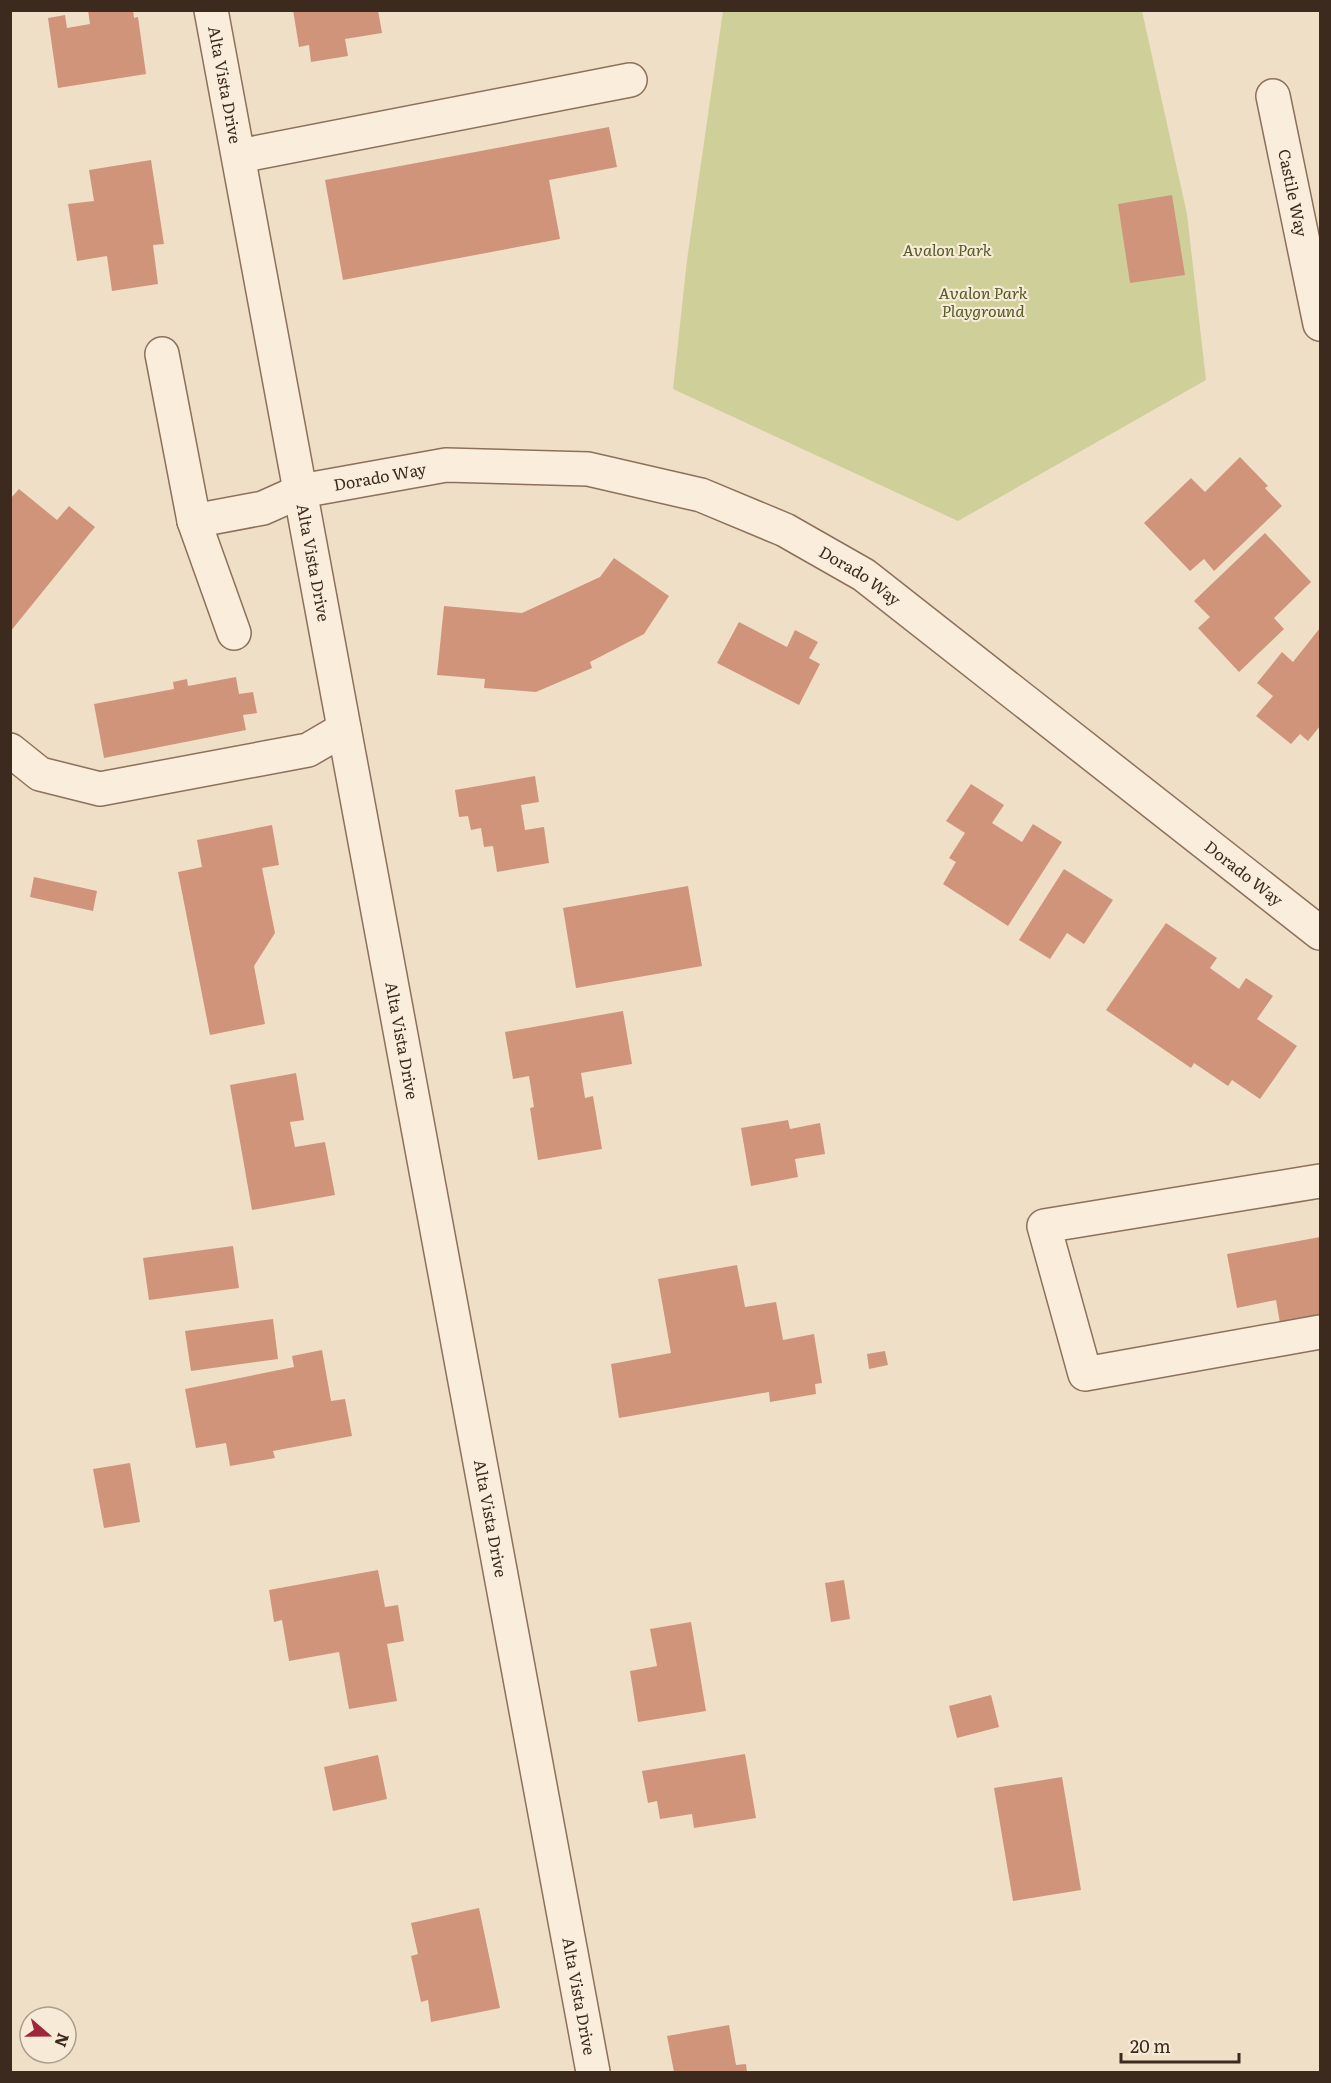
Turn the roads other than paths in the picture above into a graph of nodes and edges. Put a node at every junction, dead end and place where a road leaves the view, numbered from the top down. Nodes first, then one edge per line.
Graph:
1 (211, 10) edge
2 (630, 80) dead end
3 (1273, 96) dead end
4 (238, 156) junction
5 (1320, 324) edge
6 (162, 354) dead end
7 (301, 491) junction
8 (194, 521) junction
9 (234, 633) dead end
10 (344, 729) junction
11 (10, 750) edge
12 (1320, 933) edge
13 (1320, 1181) edge
14 (1320, 1332) edge
15 (593, 2073) edge

1 - 4 street, Alta Vista Drive
2 - 4 street
3 - 5 street, Castile Way
4 - 7 street, Alta Vista Drive
6 - 8 street
7 - 8 street, Dorado Way
7 - 10 street, Alta Vista Drive
7 - 12 street, Dorado Way
8 - 9 street
10 - 11 street
10 - 15 street, Alta Vista Drive
13 - 14 street

